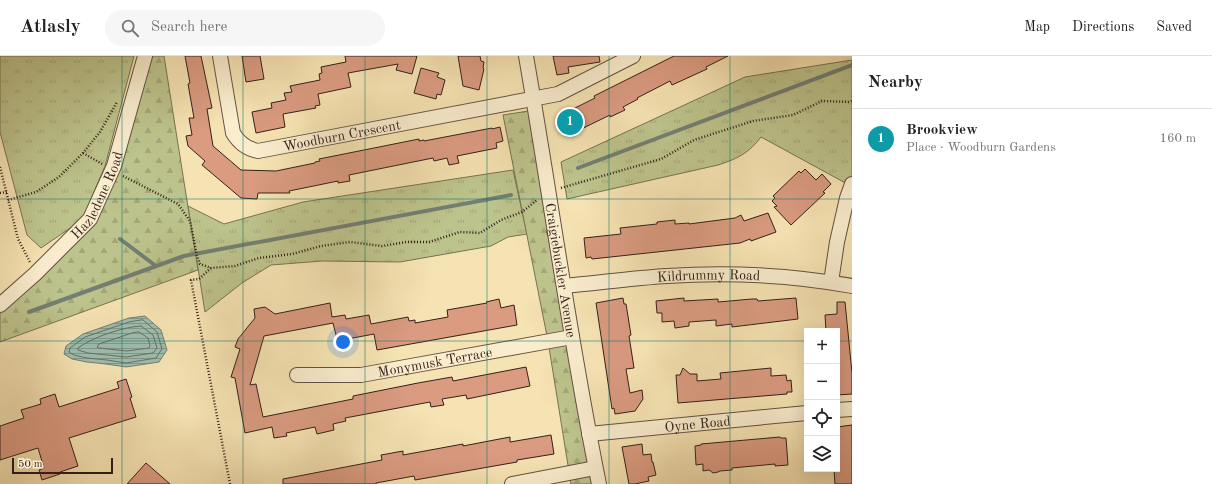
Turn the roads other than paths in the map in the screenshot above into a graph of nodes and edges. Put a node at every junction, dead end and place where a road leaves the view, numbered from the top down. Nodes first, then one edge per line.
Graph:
1 (145, 56) edge
2 (220, 56) edge
3 (526, 56) edge
4 (633, 56) edge
5 (533, 99) junction
6 (852, 184) edge
7 (831, 282) junction
8 (564, 286) junction
9 (852, 286) edge
10 (0, 305) edge
11 (572, 337) junction
12 (298, 375) dead end
13 (852, 409) edge
14 (840, 410) edge
15 (804, 413) edge
16 (589, 434) junction
17 (596, 468) junction
18 (512, 484) edge
19 (599, 484) edge

1 - 10 street, Hazledene Road
2 - 5 street, Woodburn Crescent
3 - 5 street, Craigiebuckler Avenue
4 - 5 street, Woodburn Crescent
5 - 8 street, Craigiebuckler Avenue
6 - 7 street
7 - 8 street, Kildrummy Road
7 - 9 street, Kildrummy Road
8 - 11 street, Craigiebuckler Avenue
11 - 12 street, Monymusk Terrace
11 - 16 street, Craigiebuckler Avenue
13 - 14 street
15 - 16 street, Oyne Road
16 - 17 street, Craigiebuckler Avenue
17 - 18 street
17 - 19 street, Craigiebuckler Avenue

